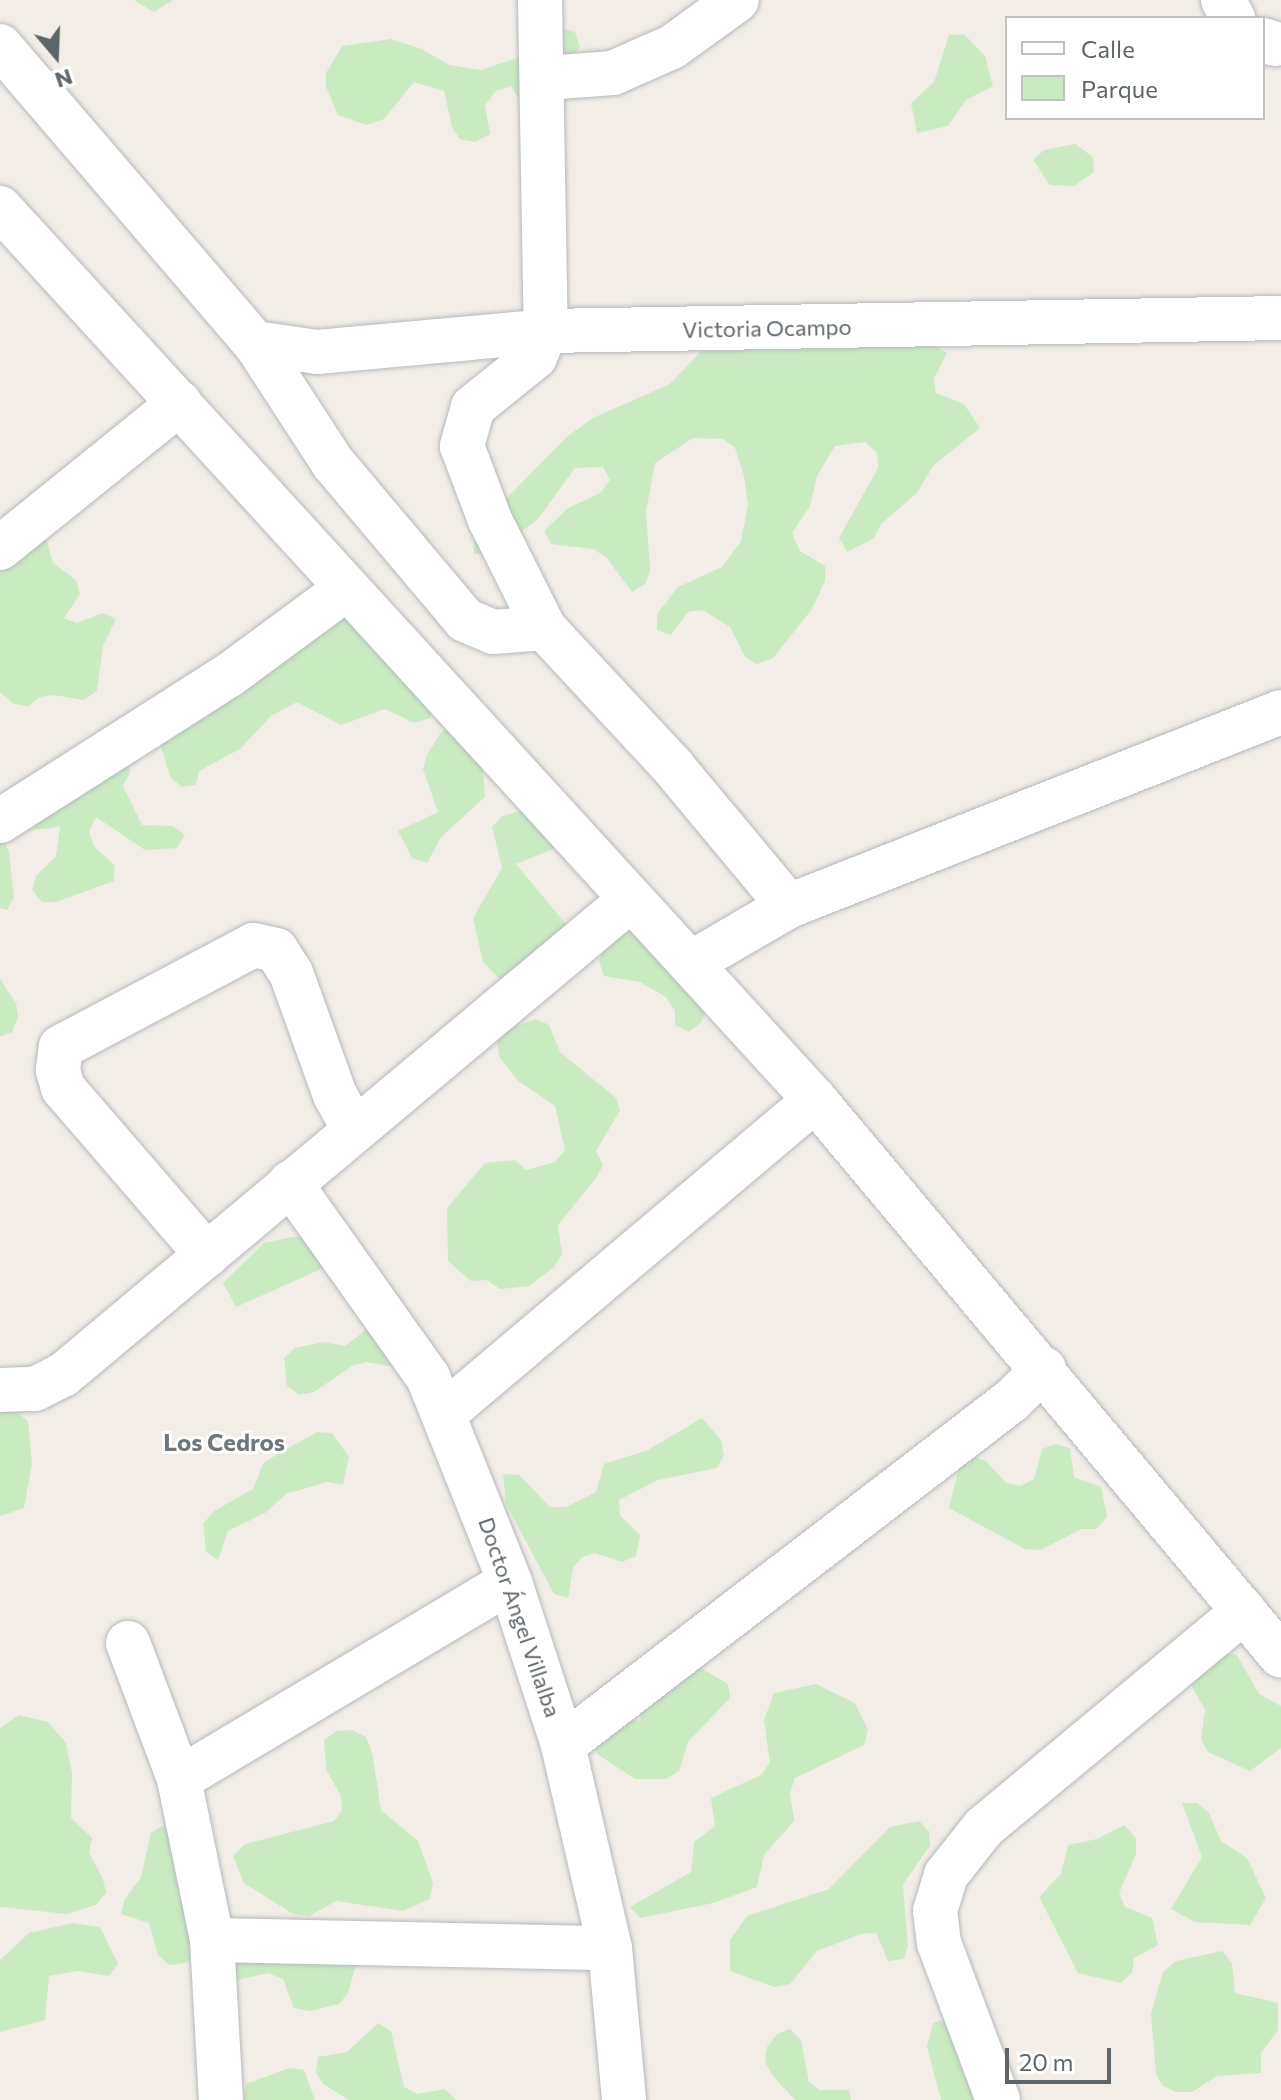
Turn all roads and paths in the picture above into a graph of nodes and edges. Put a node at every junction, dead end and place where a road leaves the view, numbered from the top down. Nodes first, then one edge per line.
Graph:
1 (540, 0) edge
2 (737, 0) edge
3 (0, 46) edge
4 (545, 78) junction
5 (0, 208) edge
6 (1281, 318) edge
7 (546, 331) junction
8 (255, 343) junction
9 (180, 403) junction
10 (0, 548) edge
11 (346, 589) junction
12 (544, 628) junction
13 (1281, 712) edge
14 (0, 821) edge
15 (630, 900) junction
16 (789, 906) junction
17 (691, 963) junction
18 (815, 1100) junction
19 (353, 1127) junction
20 (290, 1183) junction
21 (207, 1255) junction
22 (1044, 1369) junction
23 (0, 1390) edge
24 (446, 1412) junction
25 (510, 1582) junction
26 (1244, 1611) junction
27 (128, 1643) dead end
28 (1281, 1656) edge
29 (563, 1745) junction
30 (179, 1779) junction
31 (212, 1940) junction
32 (610, 1948) junction
33 (221, 2100) edge
34 (624, 2100) edge
35 (998, 2100) edge

1 - 4 street
2 - 4 street
3 - 8 street
4 - 7 street
5 - 9 street
6 - 7 street, Victoria Ocampo
7 - 8 street, Victoria Ocampo
7 - 12 street
8 - 12 street
9 - 10 street
9 - 11 street
11 - 14 street
11 - 15 street
12 - 16 street
13 - 16 street
15 - 17 street
15 - 19 street
16 - 17 street
17 - 18 street
18 - 22 street
18 - 24 street
19 - 20 street
19 - 21 street
20 - 21 street
20 - 24 street, Doctor Ángel Villalba
21 - 23 street
22 - 26 street
22 - 29 street
24 - 25 street, Doctor Ángel Villalba
25 - 29 street, Doctor Ángel Villalba
25 - 30 street
26 - 28 street
26 - 35 street
27 - 30 street
29 - 32 street, Doctor Ángel Villalba
30 - 31 street
31 - 32 street
31 - 33 street
32 - 34 street, Doctor Ángel Villalba

